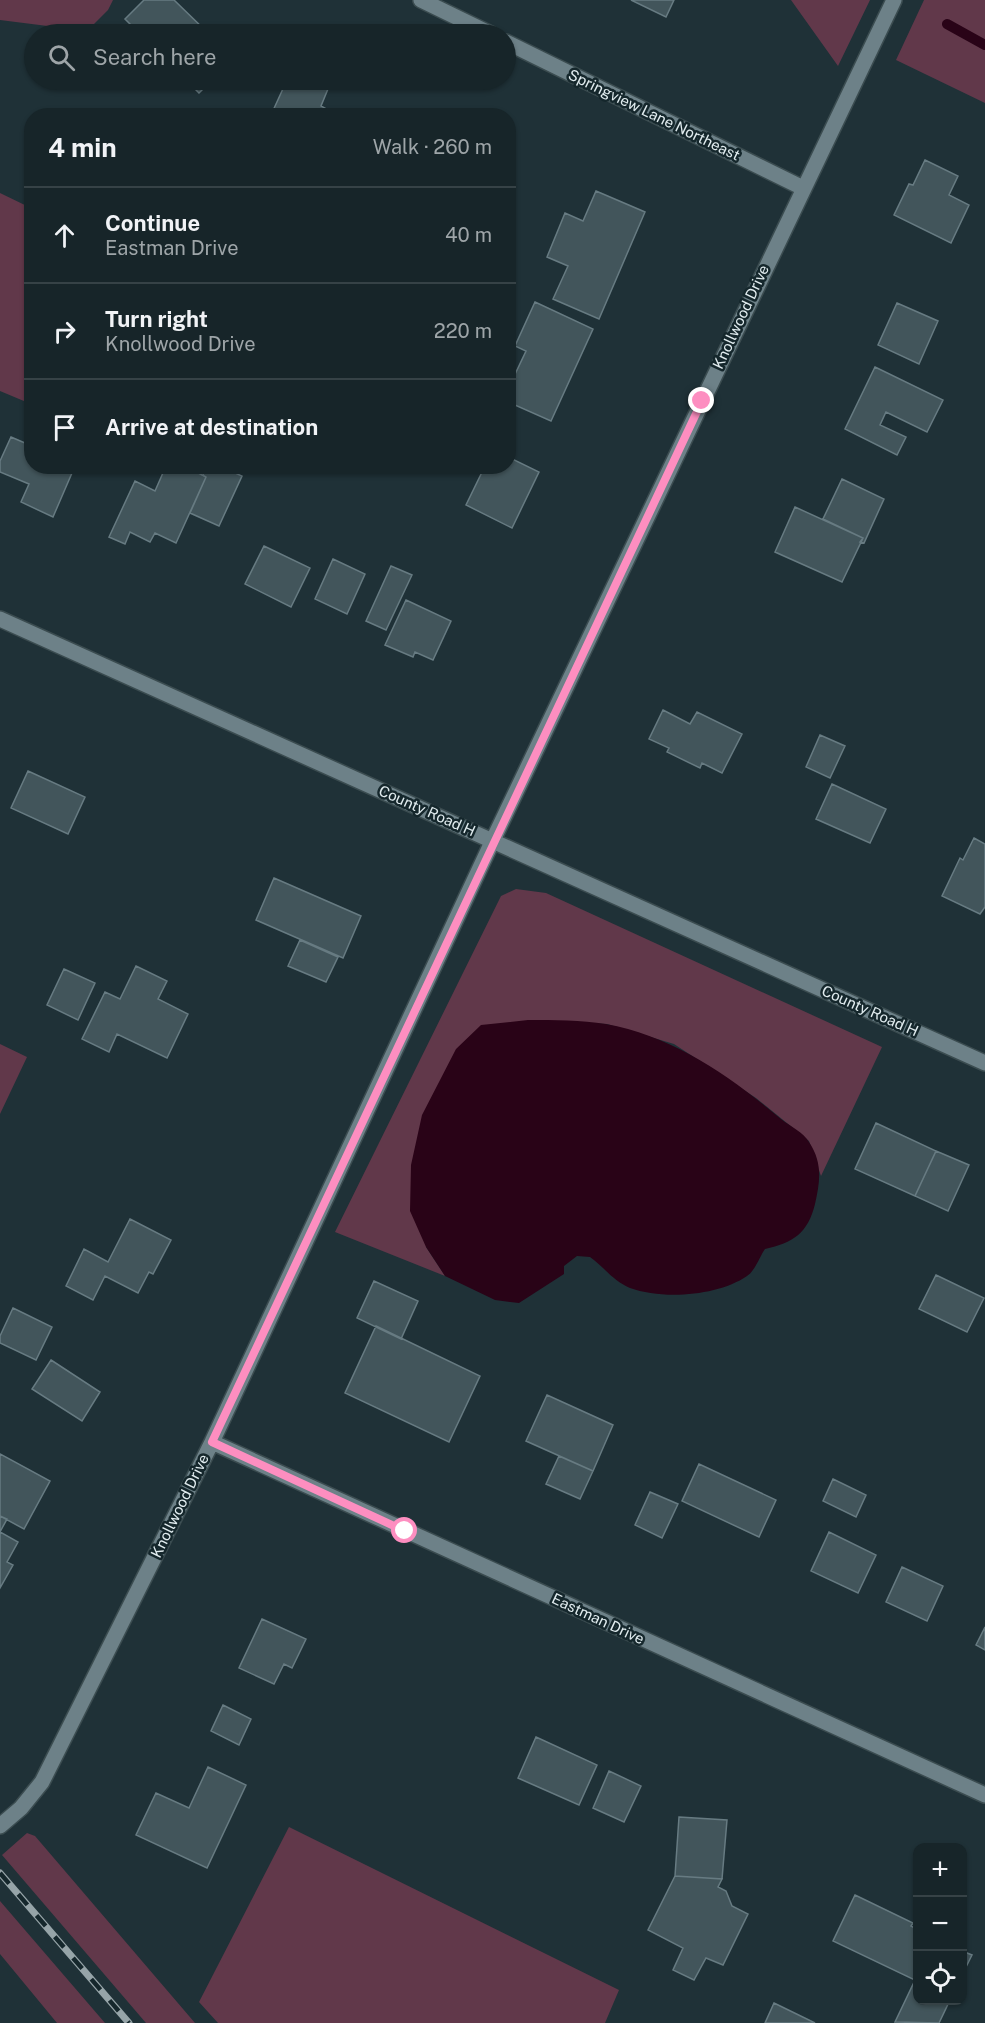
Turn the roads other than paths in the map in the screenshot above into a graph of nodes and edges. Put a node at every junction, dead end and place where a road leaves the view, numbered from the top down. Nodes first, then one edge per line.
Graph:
1 (421, 0) edge
2 (894, 0) edge
3 (470, 24) edge
4 (516, 47) edge
5 (803, 188) junction
6 (0, 619) edge
7 (493, 840) junction
8 (985, 1063) edge
9 (212, 1442) junction
10 (985, 1796) edge
11 (0, 1826) edge

1 - 3 street
2 - 5 street, Knollwood Drive
4 - 5 street, Springview Lane Northeast
5 - 7 street, Knollwood Drive
6 - 7 street, County Road H
7 - 8 street, County Road H
7 - 9 street, Knollwood Drive
9 - 10 street, Eastman Drive
9 - 11 street, Knollwood Drive

